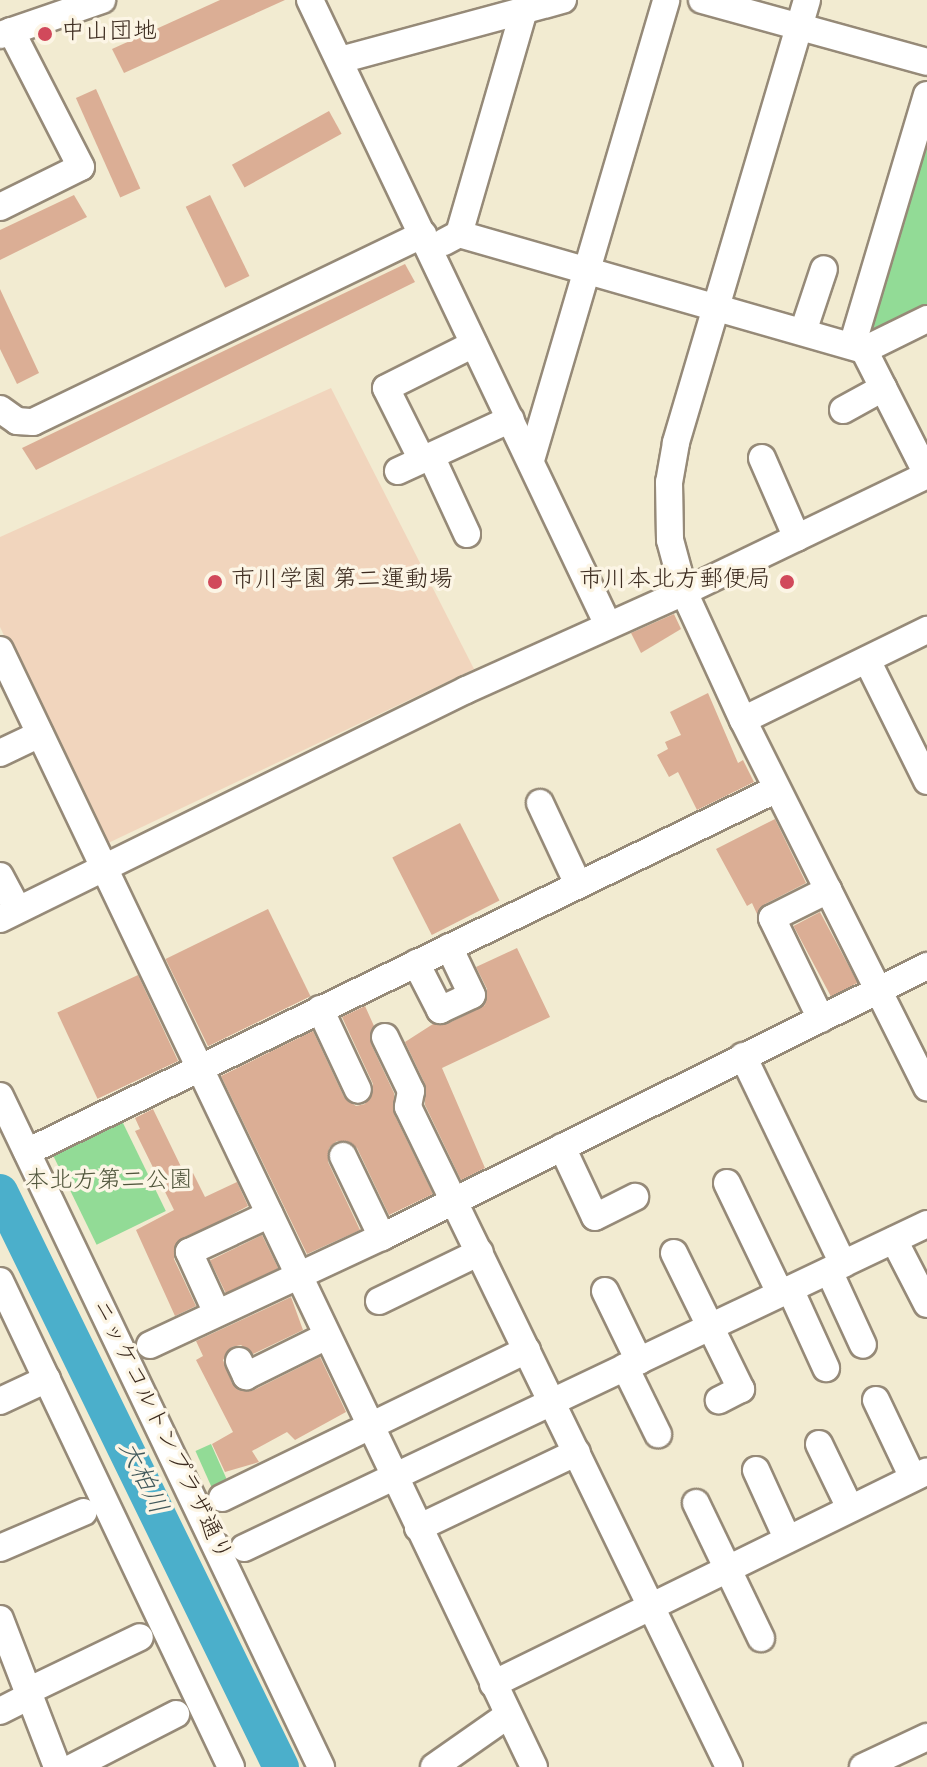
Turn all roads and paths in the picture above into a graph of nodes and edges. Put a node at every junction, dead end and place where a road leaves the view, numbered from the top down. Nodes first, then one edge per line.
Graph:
1 (102, 0) edge
2 (310, 0) edge
3 (563, 0) edge
4 (666, 0) edge
5 (702, 0) edge
6 (807, 0) edge
7 (526, 5) edge
8 (800, 26) junction
9 (6, 33) edge
10 (925, 54) edge
11 (340, 60) junction
12 (927, 95) edge
13 (0, 207) edge
14 (459, 234) junction
15 (426, 242) junction
16 (824, 269) dead end
17 (587, 270) junction
18 (715, 307) junction
19 (927, 319) edge
20 (803, 332) junction
21 (474, 344) junction
22 (858, 348) junction
23 (883, 388) junction
24 (2, 408) edge
25 (843, 410) dead end
26 (511, 419) junction
27 (762, 458) dead end
28 (531, 460) junction
29 (417, 462) junction
30 (927, 474) edge
31 (467, 534) dead end
32 (797, 538) junction
33 (684, 592) junction
34 (608, 625) junction
35 (927, 630) edge
36 (1, 655) edge
37 (867, 660) junction
38 (743, 720) junction
39 (40, 734) junction
40 (0, 753) edge
41 (927, 781) edge
42 (777, 789) junction
43 (540, 803) dead end
44 (105, 867) junction
45 (0, 876) edge
46 (578, 884) junction
47 (828, 890) junction
48 (9, 914) edge
49 (449, 947) junction
50 (416, 963) junction
51 (927, 966) edge
52 (879, 990) junction
53 (320, 1009) junction
54 (821, 1019) junction
55 (385, 1037) dead end
56 (743, 1056) junction
57 (200, 1067) junction
58 (927, 1087) edge
59 (358, 1090) dead end
60 (0, 1096) edge
61 (562, 1147) junction
62 (27, 1152) junction
63 (343, 1156) dead end
64 (727, 1183) dead end
65 (635, 1197) dead end
66 (455, 1201) junction
67 (270, 1214) junction
68 (927, 1224) edge
69 (382, 1237) junction
70 (894, 1240) junction
71 (480, 1252) junction
72 (674, 1253) dead end
73 (836, 1267) junction
74 (299, 1277) junction
75 (0, 1281) edge
76 (605, 1291) dead end
77 (785, 1291) junction
78 (379, 1301) dead end
79 (927, 1304) edge
80 (216, 1311) junction
81 (710, 1328) junction
82 (327, 1336) junction
83 (150, 1345) dead end
84 (863, 1345) dead end
85 (527, 1350) junction
86 (239, 1361) dead end
87 (632, 1364) junction
88 (826, 1368) dead end
89 (47, 1379) junction
90 (719, 1400) dead end
91 (876, 1400) dead end
92 (0, 1401) edge
93 (553, 1402) junction
94 (369, 1426) junction
95 (658, 1434) dead end
96 (819, 1444) dead end
97 (577, 1452) junction
98 (756, 1470) dead end
99 (922, 1478) edge
100 (395, 1480) junction
101 (222, 1498) dead end
102 (696, 1503) dead end
103 (850, 1508) junction
104 (84, 1512) dead end
105 (418, 1528) junction
106 (787, 1538) junction
107 (0, 1548) edge
108 (244, 1548) dead end
109 (731, 1567) junction
110 (650, 1604) junction
111 (0, 1619) edge
112 (140, 1637) dead end
113 (761, 1638) dead end
114 (6, 1653) edge
115 (493, 1684) junction
116 (29, 1693) junction
117 (0, 1711) edge
118 (176, 1714) dead end
119 (508, 1715) junction
120 (925, 1741) edge
121 (57, 1766) edge
122 (231, 1767) edge
123 (321, 1767) edge
124 (434, 1767) edge
125 (534, 1767) edge
126 (729, 1767) edge
127 (863, 1767) edge

1 - 9 street
2 - 11 street
3 - 7 street
4 - 17 street
5 - 8 street
6 - 8 street
7 - 11 street
7 - 14 street
8 - 10 street
8 - 18 street
9 - 13 street
11 - 15 street
12 - 22 street
14 - 15 street
14 - 17 street
15 - 21 street
15 - 24 street
16 - 20 street
17 - 18 street
17 - 28 street
18 - 20 street
18 - 33 street
19 - 22 street
20 - 22 street
21 - 26 street
21 - 29 street
22 - 23 street
23 - 25 street
23 - 30 street
26 - 28 street
26 - 29 street
27 - 32 street
28 - 34 street
29 - 31 street
30 - 32 street
32 - 33 street
33 - 34 street
33 - 38 street
34 - 44 street
35 - 37 street
36 - 39 street
37 - 38 street
37 - 41 street
38 - 42 street
39 - 40 street
39 - 44 street
42 - 46 street
42 - 47 street
43 - 46 street
44 - 48 street
44 - 57 street
45 - 48 street
46 - 49 street
47 - 52 street
47 - 54 street
49 - 50 street
49 - 50 street
50 - 53 street
51 - 52 street
52 - 54 street
52 - 58 street
53 - 57 street
53 - 59 street
54 - 56 street
55 - 66 street
56 - 61 street
56 - 73 street
57 - 62 street
57 - 67 street
60 - 62 street, ニッケコルトンプラザ通り
61 - 65 street
61 - 66 street
62 - 123 street, ニッケコルトンプラザ通り
63 - 69 street
64 - 77 street
66 - 69 street
66 - 71 street
67 - 74 street
67 - 80 street
68 - 70 street
69 - 74 street
70 - 73 street
70 - 79 street
71 - 78 street
71 - 85 street
72 - 81 street
73 - 77 street
73 - 84 street
74 - 80 street
74 - 82 street
75 - 89 street
76 - 87 street
77 - 81 street
77 - 88 street
80 - 83 street
81 - 87 street
81 - 90 street
82 - 86 street
82 - 94 street
85 - 93 street
85 - 94 street
87 - 93 street
87 - 95 street
89 - 92 street
89 - 122 street
91 - 99 street
93 - 97 street
93 - 100 street
94 - 100 street
94 - 101 street
96 - 103 street
97 - 105 street
97 - 110 street
98 - 106 street
99 - 103 street
100 - 105 street
100 - 108 street
102 - 109 street
103 - 106 street
104 - 107 street
105 - 115 street
106 - 109 street
109 - 110 street
109 - 113 street
110 - 115 street
110 - 126 street
111 - 114 street
112 - 116 street
114 - 116 street
115 - 119 street
116 - 117 street
116 - 121 street
118 - 121 street
119 - 124 street
119 - 125 street
120 - 127 street

